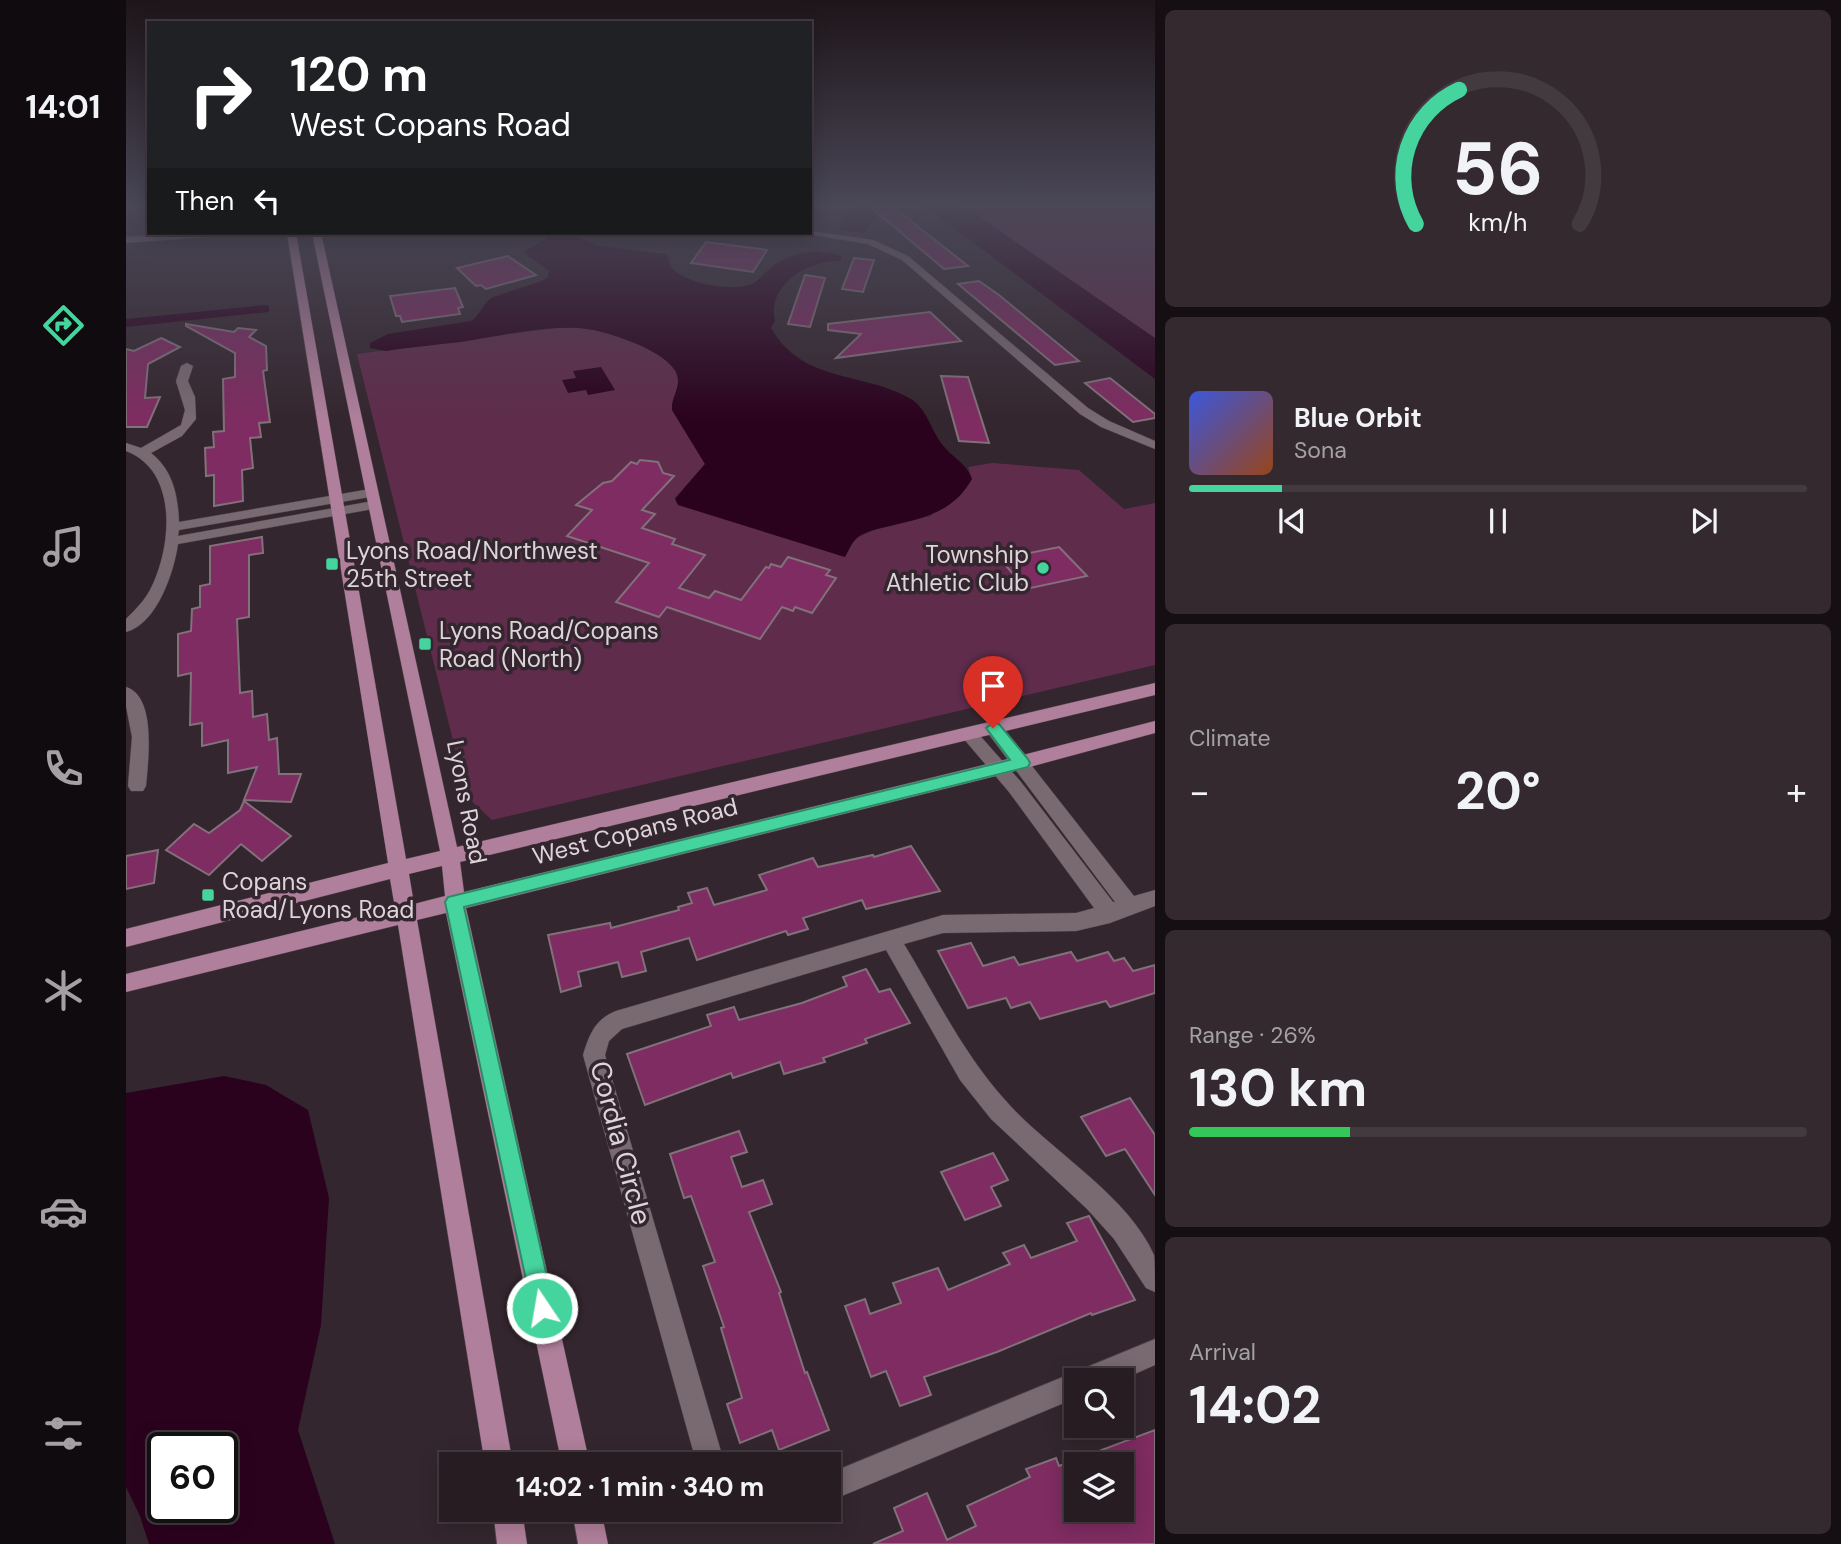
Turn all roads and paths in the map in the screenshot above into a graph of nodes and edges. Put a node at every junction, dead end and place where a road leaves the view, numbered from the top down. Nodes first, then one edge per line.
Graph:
1 (298, 276) edge
2 (325, 276) edge
3 (926, 276) edge
4 (187, 366) dead end
5 (1155, 445) edge
6 (126, 447) edge
7 (142, 453) junction
8 (371, 499) junction
9 (337, 505) junction
10 (172, 534) junction
11 (126, 627) edge
12 (1155, 689) edge
13 (126, 693) edge
14 (1155, 727) edge
15 (993, 728) junction
16 (969, 734) junction
17 (1022, 763) junction
18 (1000, 768) junction
19 (137, 786) dead end
20 (450, 856) junction
21 (397, 869) junction
22 (1155, 898) edge
23 (454, 902) junction
24 (1120, 911) junction
25 (405, 913) junction
26 (126, 938) edge
27 (890, 939) junction
28 (126, 983) edge
29 (1155, 1279) edge
30 (1155, 1352) edge
31 (1117, 1368) edge
32 (1064, 1390) edge
33 (497, 1452) edge
34 (573, 1452) edge
35 (707, 1452) edge
36 (841, 1482) edge
37 (509, 1522) edge
38 (588, 1522) edge
39 (512, 1544) edge
40 (593, 1544) edge

1 - 9 main road
2 - 8 main road, Lyons Road
3 - 5 street
4 - 7 street
6 - 7 street
7 - 10 street
8 - 9 street
8 - 20 main road, Lyons Road
9 - 10 street
9 - 21 main road
10 - 11 street
12 - 15 main road, West Copans Road
13 - 19 street
14 - 17 main road, West Copans Road
15 - 16 main road, West Copans Road
15 - 17 street
16 - 18 street
16 - 20 main road, West Copans Road
17 - 18 main road, West Copans Road
17 - 24 street
18 - 23 main road, West Copans Road
18 - 24 street
20 - 21 main road, West Copans Road
20 - 23 main road, Lyons Road
21 - 25 main road
21 - 26 main road, West Copans Road
22 - 24 street, Cordia Circle
23 - 25 main road, West Copans Road
23 - 34 main road, Lyons Road
24 - 27 street, Cordia Circle
25 - 28 main road, West Copans Road
25 - 33 main road
27 - 29 street
27 - 35 street, Cordia Circle
30 - 31 street
32 - 36 street
37 - 39 main road
38 - 40 main road

